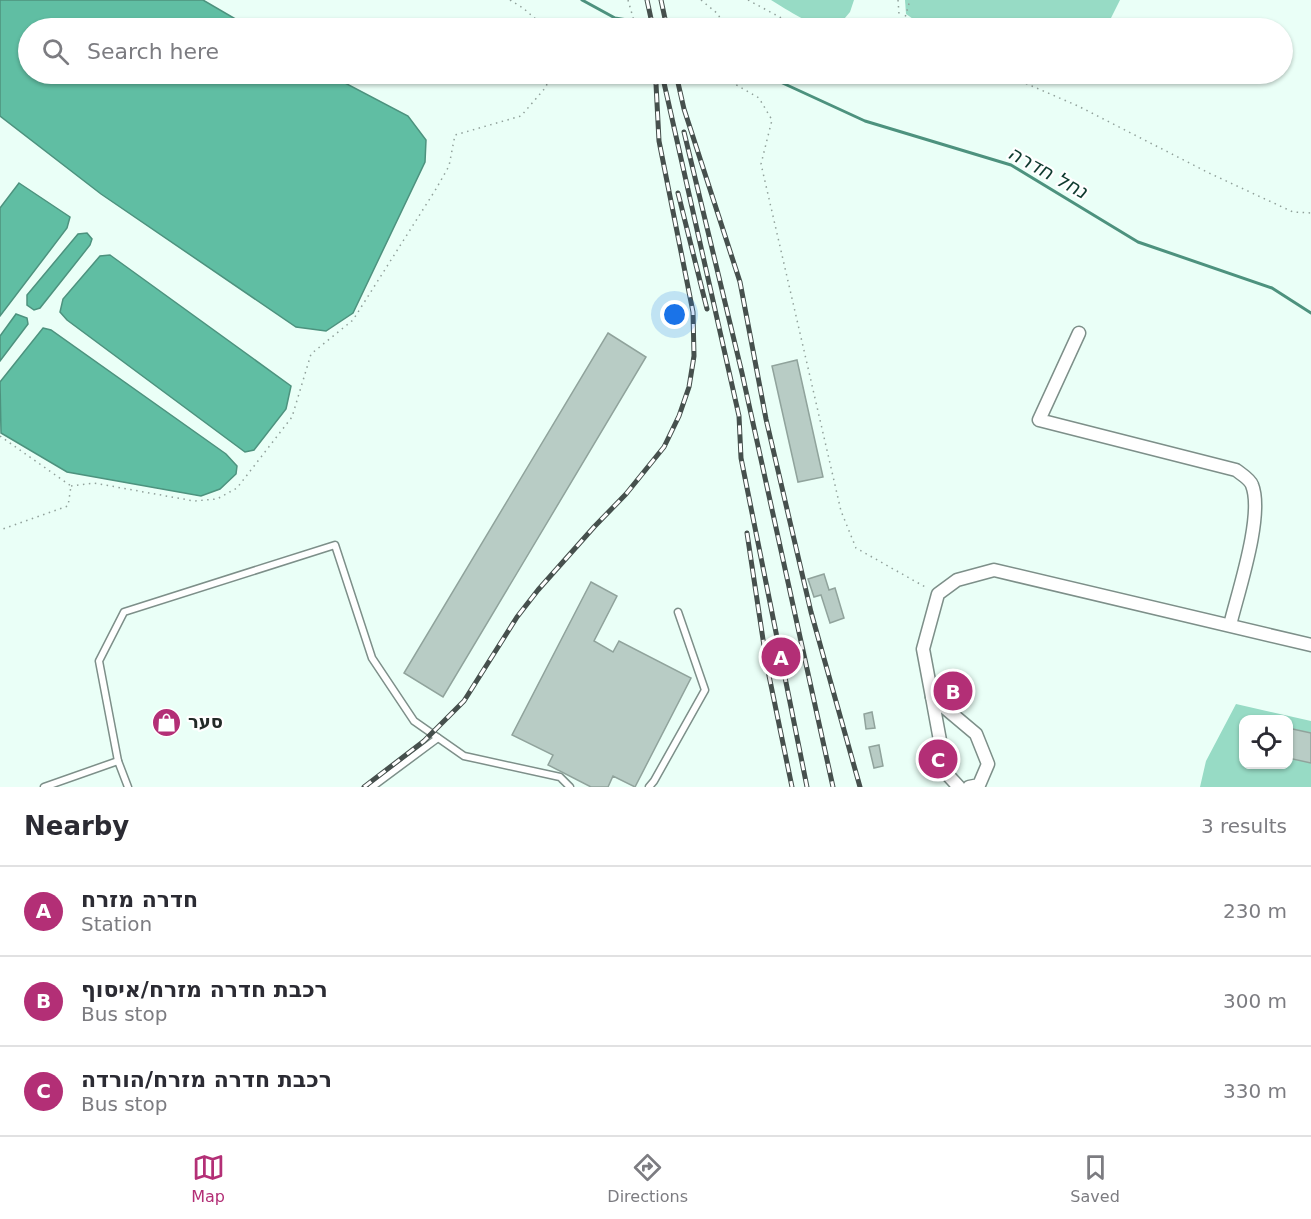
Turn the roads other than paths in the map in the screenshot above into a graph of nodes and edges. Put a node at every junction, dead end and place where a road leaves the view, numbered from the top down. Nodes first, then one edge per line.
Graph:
1 (1079, 333) dead end
2 (678, 612) dead end
3 (1230, 625) junction
4 (1311, 645) edge
5 (932, 697) junction
6 (438, 738) junction
7 (118, 760) junction
8 (44, 787) edge
9 (128, 787) edge
10 (372, 787) edge
11 (570, 787) edge
12 (648, 787) edge
13 (958, 787) edge
14 (969, 787) edge

1 - 3 street
2 - 12 lane
3 - 4 street
3 - 5 street
5 - 13 street
5 - 14 street
6 - 7 lane
6 - 10 lane
6 - 11 lane
7 - 8 lane
7 - 9 lane

